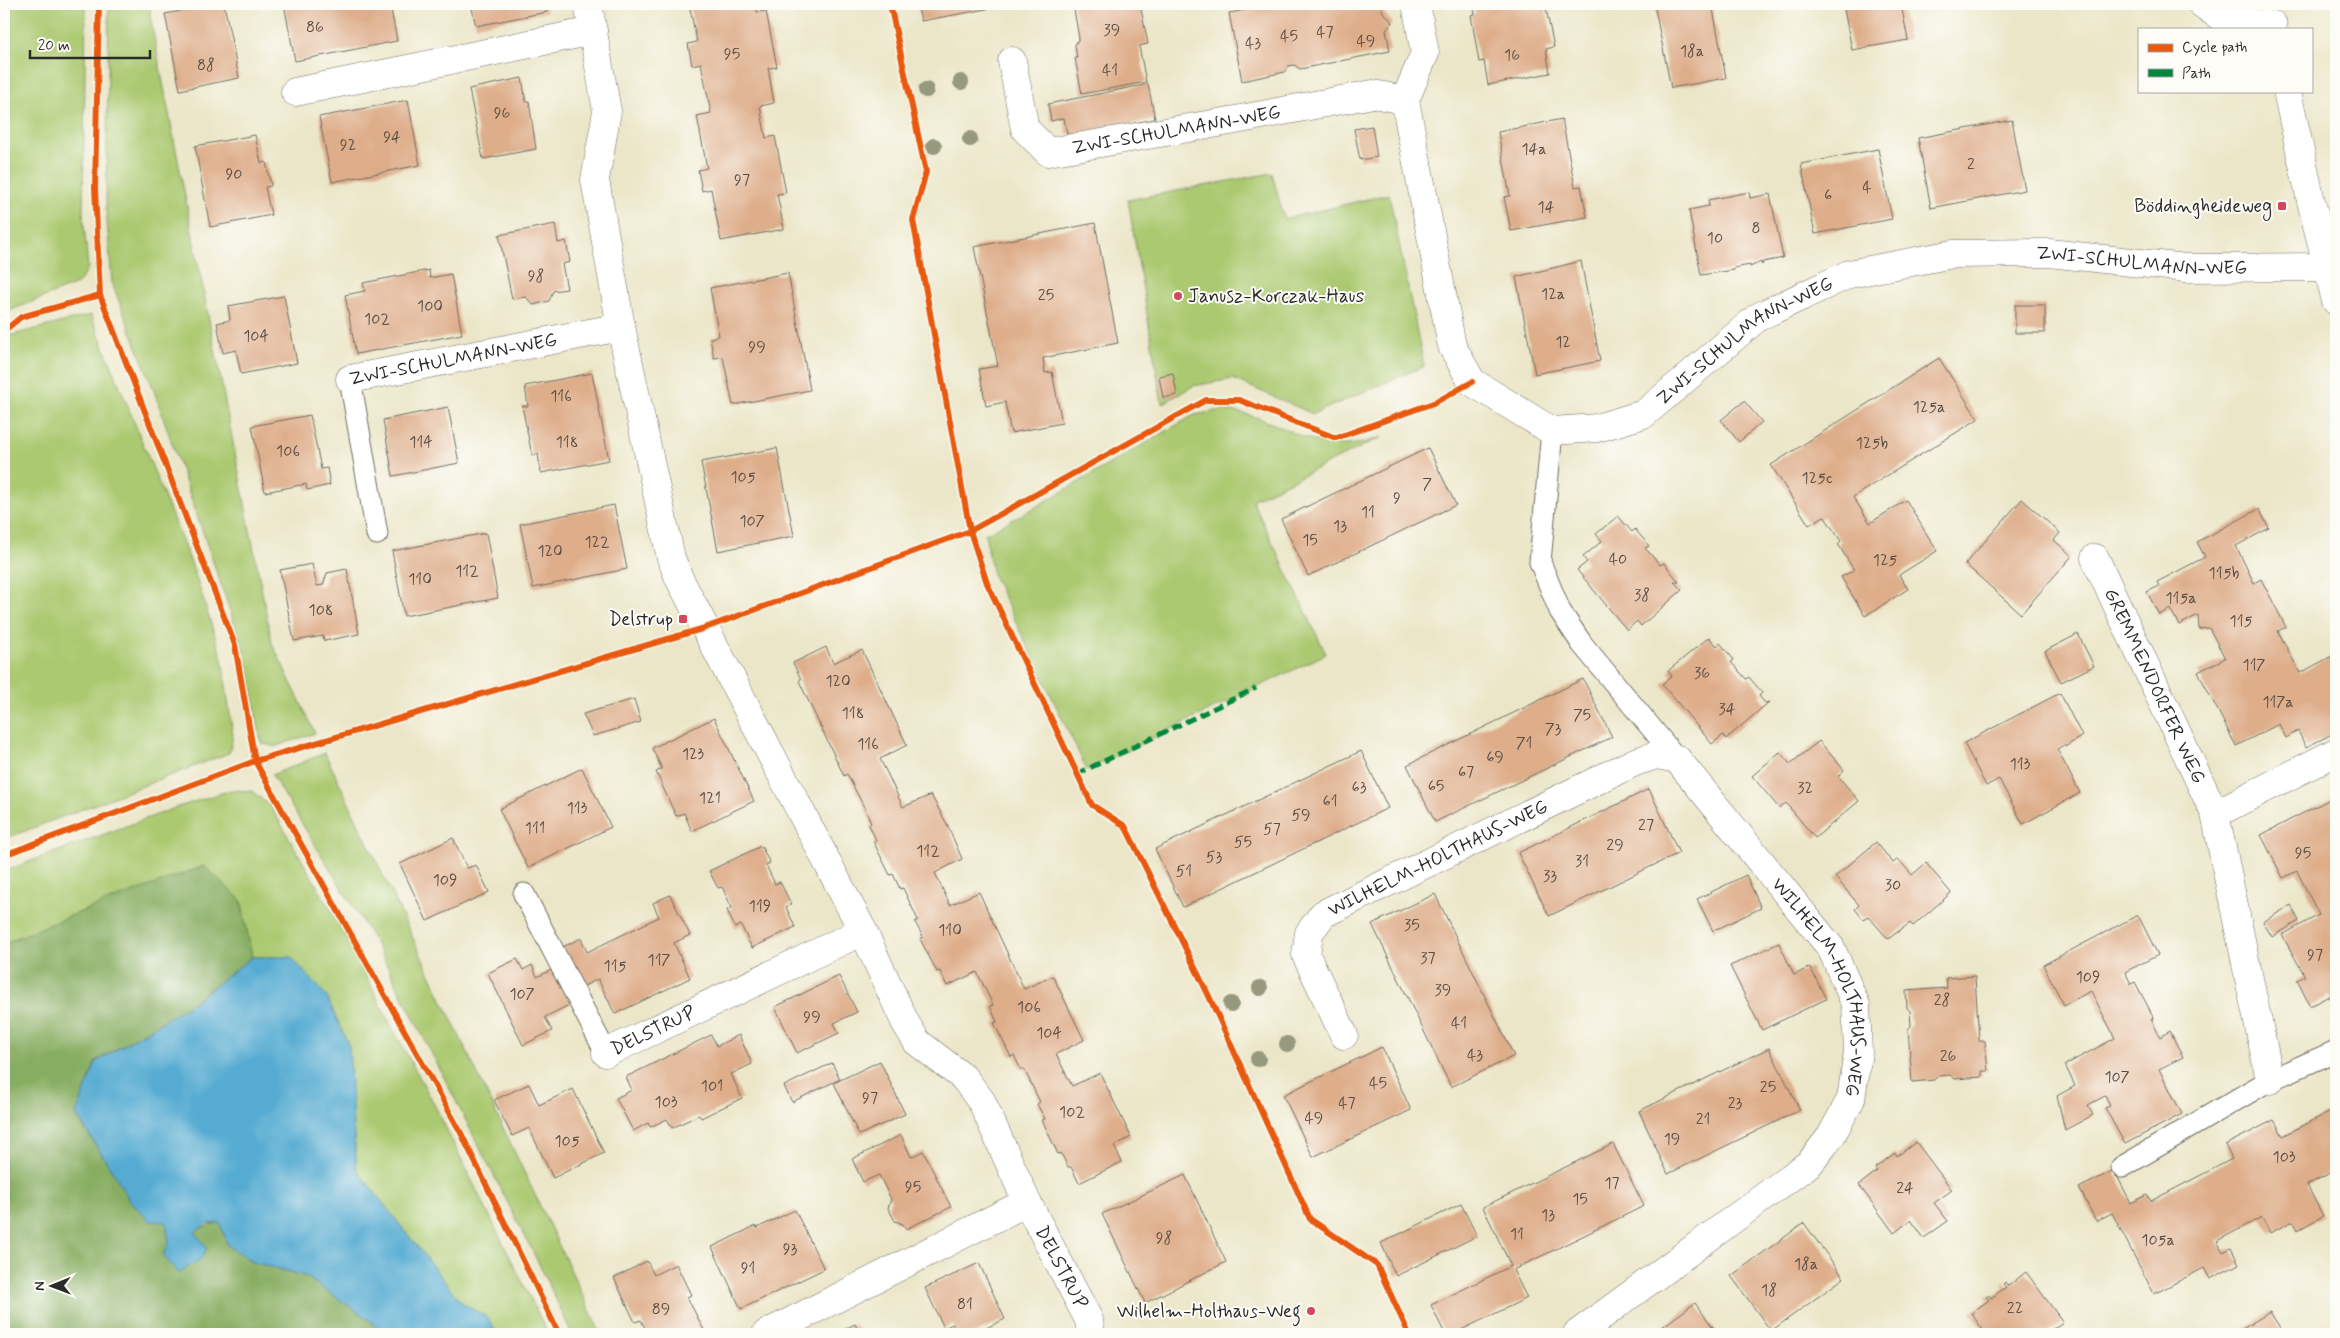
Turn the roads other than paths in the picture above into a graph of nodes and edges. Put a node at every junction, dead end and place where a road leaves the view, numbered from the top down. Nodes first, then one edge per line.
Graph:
1 (588, 4) edge
2 (1416, 4) edge
3 (2202, 4) edge
4 (2272, 19) edge
5 (593, 31) junction
6 (1012, 61) dead end
7 (295, 92) dead end
8 (2287, 92) edge
9 (1405, 100) junction
10 (2331, 267) edge
11 (2336, 300) edge
12 (621, 327) junction
13 (350, 380) joint
14 (1552, 431) junction
15 (377, 534) dead end
16 (2095, 558) dead end
17 (2336, 752) edge
18 (1677, 759) junction
19 (2214, 814) junction
20 (524, 894) dead end
21 (863, 931) junction
22 (1344, 1035) dead end
23 (2336, 1051) edge
24 (606, 1053) joint
25 (2270, 1080) junction
26 (2122, 1167) dead end
27 (1027, 1202) junction
28 (766, 1334) edge
29 (1091, 1334) edge
30 (1577, 1334) edge

1 - 5 street
2 - 9 street
3 - 4 street
5 - 7 street
5 - 12 street
6 - 9 street, ZWI-SCHULMANN-WEG
8 - 10 street
9 - 14 street
10 - 11 street
10 - 14 street, ZWI-SCHULMANN-WEG
12 - 13 street, ZWI-SCHULMANN-WEG
12 - 21 street, DELSTRUP
13 - 15 lane, ZWI-SCHULMANN-WEG
14 - 18 lane, WILHELM-HOLTHAUS-WEG
16 - 19 street, GREMMENDORFER WEG
17 - 19 street
18 - 22 street, WILHELM-HOLTHAUS-WEG
18 - 30 street, WILHELM-HOLTHAUS-WEG
19 - 25 street, GREMMENDORFER WEG
20 - 24 lane, DELSTRUP
21 - 24 street, DELSTRUP
21 - 27 street, DELSTRUP
23 - 25 lane
25 - 26 lane
27 - 28 street, DELSTRUP
27 - 29 street, DELSTRUP

